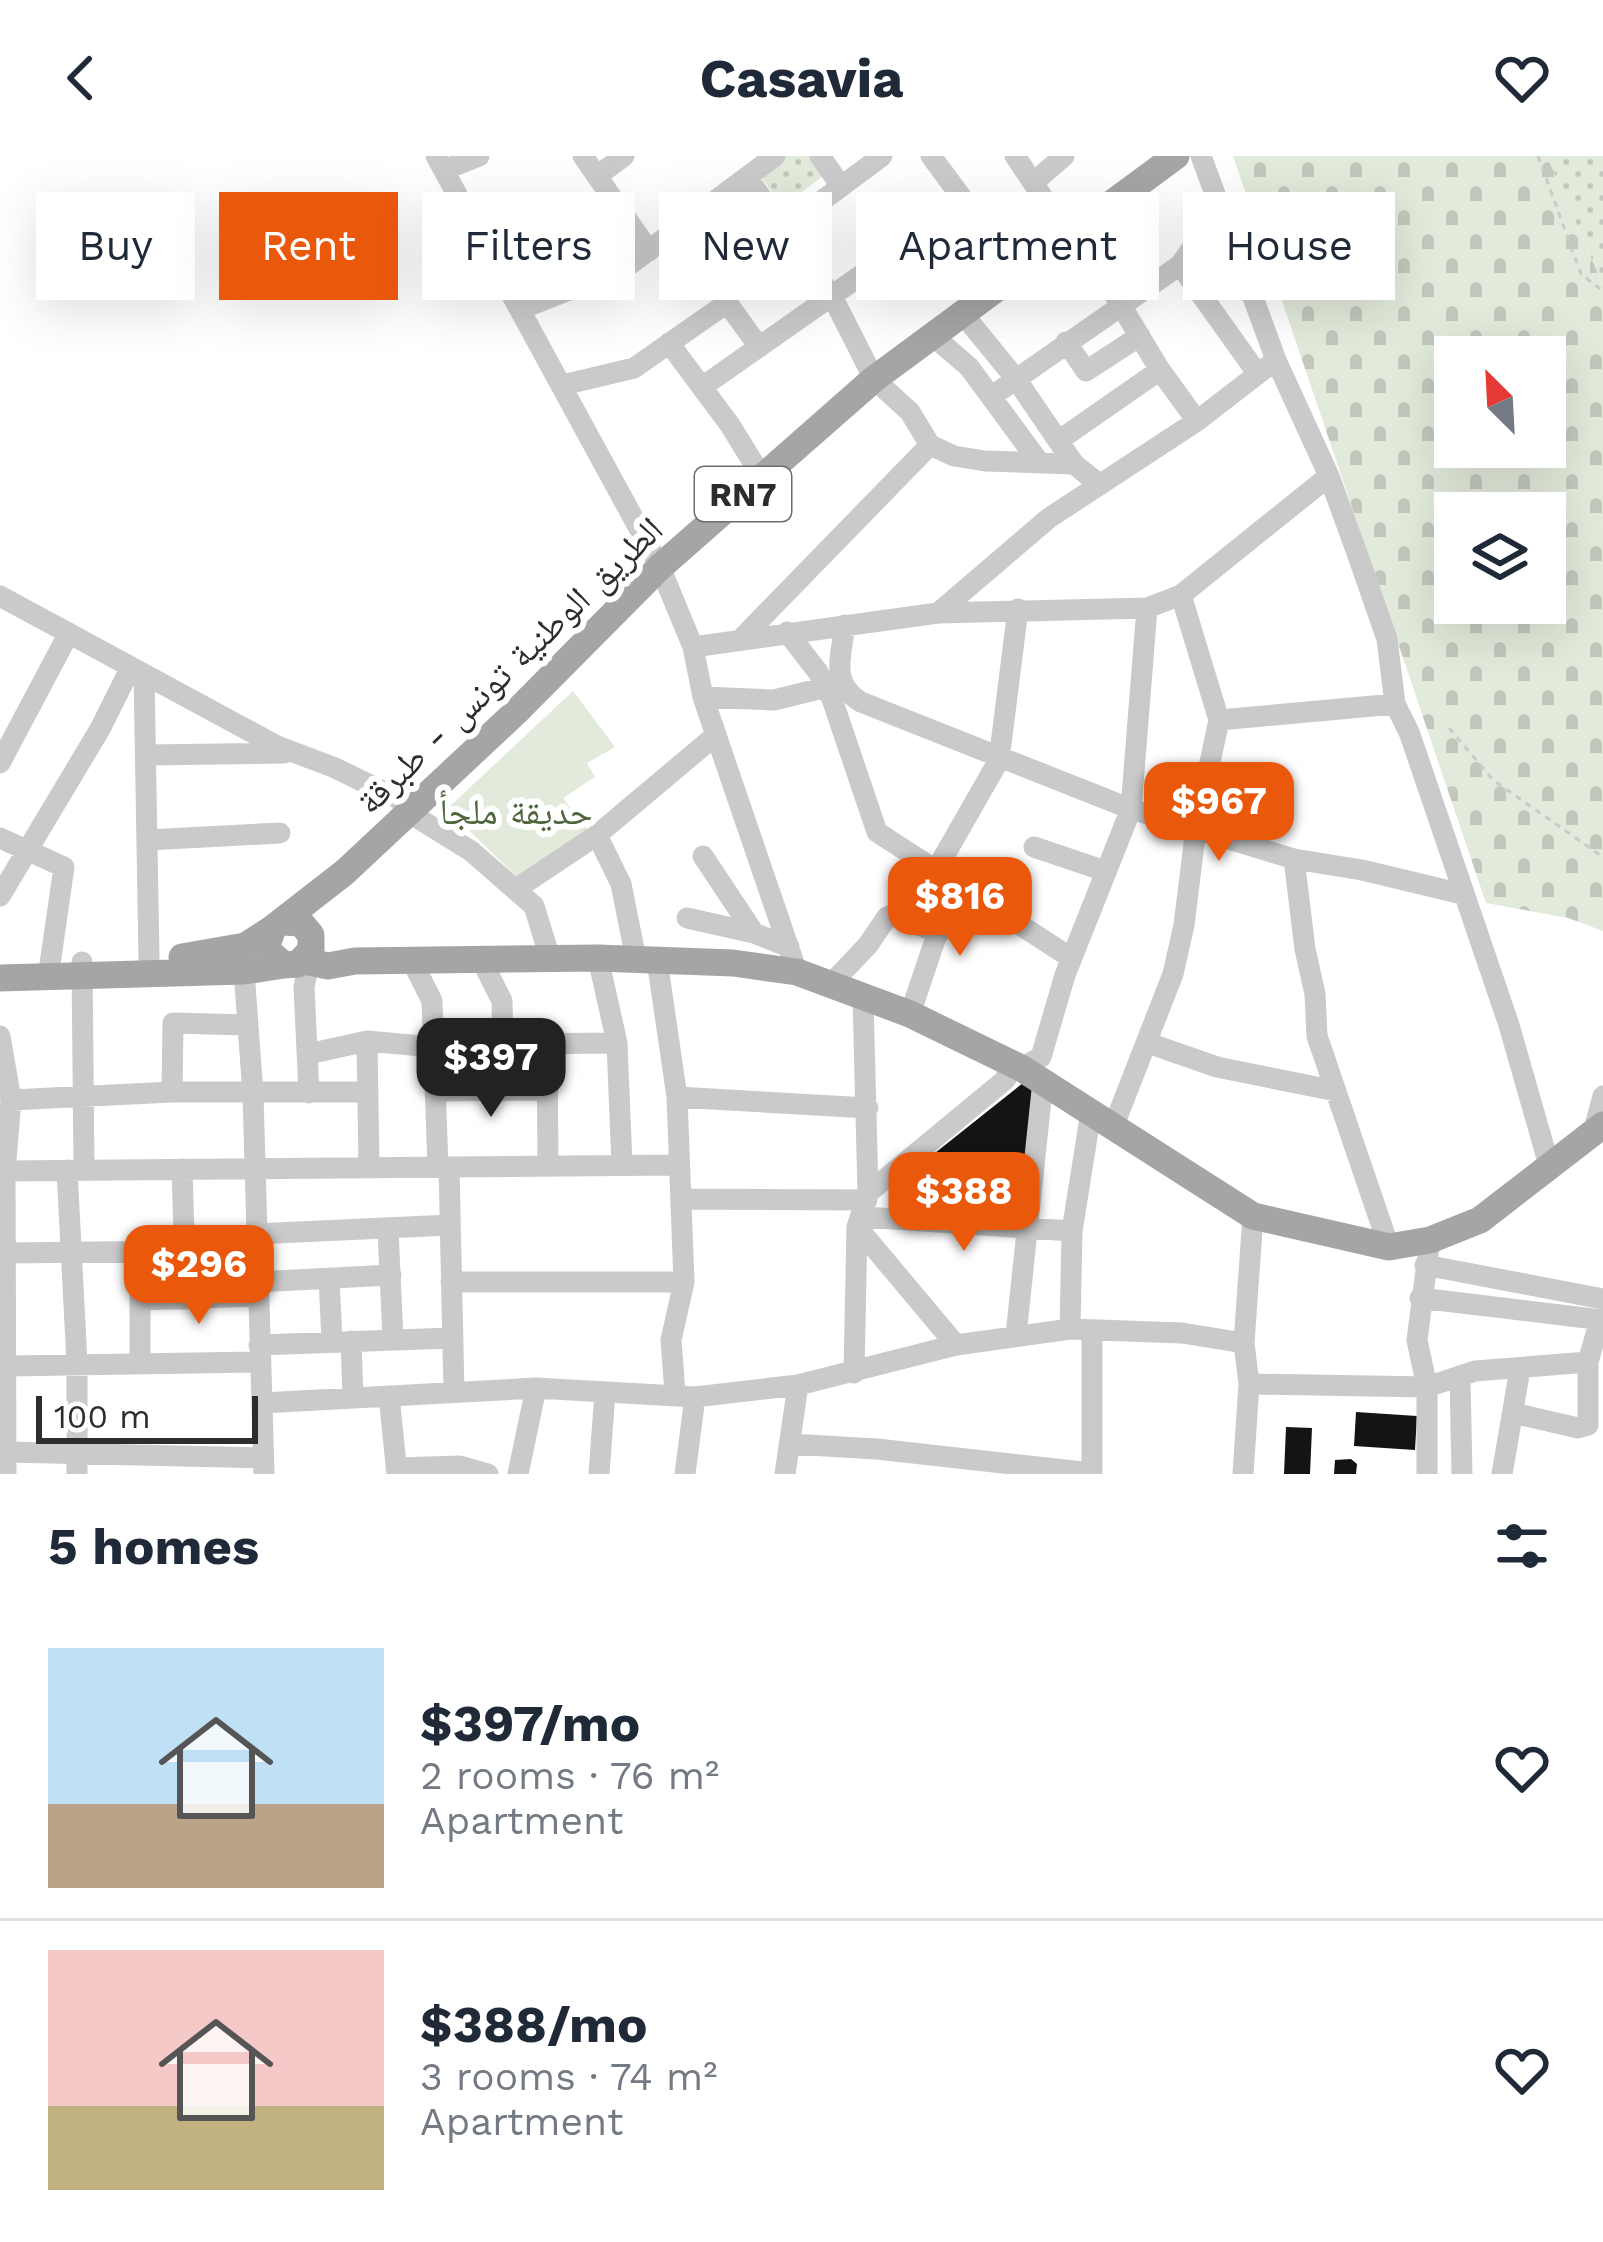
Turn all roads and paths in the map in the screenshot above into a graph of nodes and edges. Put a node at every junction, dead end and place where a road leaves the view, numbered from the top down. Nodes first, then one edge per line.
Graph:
1 (479, 156) edge
2 (583, 156) edge
3 (624, 156) edge
4 (775, 156) edge
5 (820, 156) edge
6 (882, 156) edge
7 (931, 156) edge
8 (1016, 156) edge
9 (1064, 156) edge
10 (1176, 156) edge
11 (1201, 156) edge
12 (1538, 156) edge
13 (440, 163) edge
14 (597, 176) junction
15 (747, 177) junction
16 (1034, 182) junction
17 (841, 185) junction
18 (727, 192) edge
19 (758, 192) edge
20 (832, 192) edge
21 (958, 192) edge
22 (1042, 192) edge
23 (1128, 192) edge
24 (1216, 192) edge
25 (659, 242) edge
26 (649, 250) junction
27 (1183, 261) edge
28 (1180, 265) junction
29 (856, 281) edge
30 (1603, 291) edge
31 (833, 298) junction
32 (725, 300) edge
33 (982, 300) edge
34 (1120, 300) edge
35 (1232, 300) edge
36 (1254, 300) edge
37 (727, 303) junction
38 (1122, 303) junction
39 (521, 309) junction
40 (1213, 309) junction
41 (963, 314) junction
42 (933, 336) junction
43 (1140, 336) junction
44 (1066, 342) junction
45 (669, 343) junction
46 (759, 346) junction
47 (1266, 367) junction
48 (1160, 370) junction
49 (874, 379) junction
50 (1016, 379) junction
51 (563, 385) junction
52 (702, 387) junction
53 (992, 396) junction
54 (1197, 421) junction
55 (1058, 441) junction
56 (930, 446) junction
57 (1039, 461) junction
58 (1074, 464) junction
59 (1329, 476) junction
60 (762, 477) junction
61 (1100, 485) junction
62 (660, 567) junction
63 (1181, 595) junction
64 (0, 596) edge
65 (1148, 608) junction
66 (1018, 609) junction
67 (938, 613) junction
68 (845, 626) junction
69 (788, 632) junction
70 (69, 633) junction
71 (741, 640) junction
72 (693, 647) junction
73 (138, 670) junction
74 (835, 693) junction
75 (703, 697) junction
76 (1395, 704) junction
77 (1219, 720) junction
78 (1448, 728) dead end
79 (716, 735) junction
80 (295, 753) junction
81 (146, 755) junction
82 (999, 760) junction
83 (0, 763) edge
84 (1131, 809) junction
85 (408, 812) junction
86 (1196, 828) junction
87 (280, 833) dead end
88 (597, 835) junction
89 (0, 838) edge
90 (147, 840) junction
91 (1034, 847) dead end
92 (26, 852) junction
93 (703, 856) dead end
94 (1603, 857) edge
95 (1294, 859) junction
96 (1106, 871) junction
97 (345, 872) junction
98 (945, 878) junction
99 (516, 889) junction
100 (1462, 894) junction
101 (0, 896) edge
102 (687, 918) dead end
103 (278, 925) junction
104 (754, 933) junction
105 (939, 933) junction
106 (304, 951) junction
107 (550, 958) junction
108 (598, 958) junction
109 (1071, 958) junction
110 (149, 959) junction
111 (481, 959) junction
112 (646, 960) junction
113 (793, 960) junction
114 (412, 961) junction
115 (0, 963) edge
116 (49, 970) junction
117 (82, 970) junction
118 (244, 971) junction
119 (0, 978) edge
120 (831, 984) junction
121 (863, 997) junction
122 (910, 1014) junction
123 (248, 1025) junction
124 (0, 1036) edge
125 (368, 1041) junction
126 (617, 1043) junction
127 (1148, 1043) junction
128 (504, 1044) junction
129 (547, 1044) junction
130 (434, 1047) junction
131 (308, 1054) junction
132 (1024, 1070) junction
133 (548, 1090) junction
134 (435, 1091) junction
135 (504, 1091) junction
136 (1336, 1091) junction
137 (172, 1092) junction
138 (368, 1092) junction
139 (309, 1093) junction
140 (253, 1094) junction
141 (83, 1096) junction
142 (1603, 1096) edge
143 (677, 1097) junction
144 (11, 1100) junction
145 (868, 1108) junction
146 (1102, 1119) junction
147 (1598, 1127) edge
148 (4, 1156) edge
149 (622, 1165) junction
150 (679, 1165) junction
151 (1549, 1165) junction
152 (548, 1166) junction
153 (369, 1167) junction
154 (443, 1167) junction
155 (254, 1168) junction
156 (182, 1169) junction
157 (76, 1170) junction
158 (681, 1199) junction
159 (864, 1209) junction
160 (1253, 1216) junction
161 (450, 1225) junction
162 (388, 1229) junction
163 (1027, 1229) junction
164 (1072, 1231) junction
165 (255, 1234) junction
166 (1389, 1247) junction
167 (185, 1251) junction
168 (140, 1252) junction
169 (1427, 1252) junction
170 (6, 1253) junction
171 (70, 1253) junction
172 (392, 1275) junction
173 (329, 1278) junction
174 (451, 1282) junction
175 (684, 1282) junction
176 (256, 1289) junction
177 (1420, 1298) junction
178 (186, 1299) junction
179 (140, 1300) junction
180 (1602, 1313) edge
181 (1081, 1329) junction
182 (1016, 1335) junction
183 (451, 1338) junction
184 (393, 1340) junction
185 (341, 1341) junction
186 (1244, 1343) junction
187 (956, 1345) junction
188 (259, 1354) junction
189 (5, 1359) edge
190 (140, 1362) junction
191 (1588, 1362) junction
192 (77, 1363) junction
193 (1520, 1370) junction
194 (854, 1373) junction
195 (1460, 1378) junction
196 (1250, 1384) junction
197 (797, 1385) junction
198 (1427, 1387) junction
199 (536, 1388) junction
200 (454, 1392) junction
201 (605, 1392) junction
202 (685, 1395) junction
203 (389, 1396) junction
204 (353, 1397) junction
205 (262, 1403) junction
206 (1513, 1413) junction
207 (790, 1444) junction
208 (5, 1447) edge
209 (877, 1449) junction
210 (78, 1465) edge
211 (147, 1465) edge
212 (263, 1466) edge
213 (397, 1471) edge
214 (1092, 1473) edge
215 (488, 1474) edge
216 (518, 1474) edge
217 (599, 1474) edge
218 (685, 1474) edge
219 (785, 1474) edge
220 (872, 1474) edge
221 (1243, 1474) edge
222 (1427, 1474) edge
223 (1462, 1474) edge
224 (1502, 1474) edge

1 - 13 street
2 - 14 street
3 - 14 street
4 - 15 street
5 - 17 street
6 - 17 street
7 - 21 street
8 - 16 street
9 - 16 street
10 - 23 main road, الطريق الوطنية تونس - طبرقة / RN7
11 - 24 street
12 - 30 path
13 - 39 street
14 - 26 street
15 - 18 street
15 - 19 street
16 - 22 street
17 - 20 street
25 - 26 street
26 - 39 street
27 - 28 street
28 - 38 street
28 - 40 street
29 - 31 street
31 - 46 street
31 - 49 street
32 - 37 street
33 - 41 main road, الطريق الوطنية تونس - طبرقة / RN7
34 - 38 street
35 - 40 street
36 - 47 street
37 - 45 street
37 - 46 street
38 - 43 street
38 - 44 street
39 - 51 street
40 - 47 street
41 - 42 main road, الطريق الوطنية تونس - طبرقة / RN7
41 - 50 street
42 - 49 main road, الطريق الوطنية تونس - طبرقة / RN7
42 - 53 street
43 - 44 street
43 - 48 street
44 - 50 street
45 - 51 street
45 - 52 street
46 - 52 street
47 - 54 street
47 - 59 street
48 - 54 street
48 - 55 street
49 - 56 street
49 - 60 main road, الطريق الوطنية تونس - طبرقة / RN7
50 - 53 street
50 - 55 street
51 - 62 street
52 - 60 street
53 - 57 street
54 - 61 street
55 - 58 street
56 - 57 street
56 - 71 street
57 - 58 street
58 - 61 street
59 - 63 street
59 - 76 street
60 - 62 main road, الطريق الوطنية تونس - طبرقة / RN7
61 - 67 street
62 - 72 street
62 - 85 main road, الطريق الوطنية تونس - طبرقة / RN7
63 - 65 street
63 - 77 street
64 - 70 street
65 - 66 street
65 - 84 street
66 - 67 street
66 - 82 street
67 - 68 street
68 - 69 street
68 - 74 street
69 - 71 street
69 - 74 street
70 - 73 street
70 - 83 street
71 - 72 street
72 - 75 street
73 - 80 street
73 - 81 street
73 - 92 street
74 - 75 street
74 - 82 street
74 - 98 street
75 - 79 street
76 - 77 street
76 - 100 street
77 - 86 street
78 - 94 path
79 - 88 street
79 - 113 street
80 - 81 street
80 - 85 street
81 - 90 street
82 - 84 street
82 - 98 street
84 - 86 street
84 - 96 street
85 - 97 main road, الطريق الوطنية تونس - طبرقة / RN7
85 - 99 street
86 - 95 street
86 - 127 street
87 - 90 street
88 - 99 street
88 - 112 street
89 - 92 street
90 - 110 street
91 - 96 street
92 - 101 street
92 - 116 street
93 - 104 street
95 - 100 street
95 - 136 street
96 - 109 street
97 - 103 main road, الطريق الوطنية تونس - طبرقة / RN7
97 - 106 main road, الطريق الوطنية تونس - طبرقة / RN7
98 - 105 street
98 - 109 street
99 - 107 street
100 - 151 street
102 - 104 street
103 - 106 main road
103 - 106 main road
103 - 110 main road, الطريق الوطنية تونس - طبرقة / RN7
104 - 113 street
105 - 120 street
105 - 122 street
106 - 114 main road
106 - 118 main road, الطريق الوطنية تونس - طبرقة / RN7
106 - 131 street
107 - 108 main road
107 - 111 main road
108 - 112 main road
108 - 126 street
109 - 132 street
110 - 117 main road, الطريق الوطنية تونس - طبرقة / RN7
111 - 114 main road
111 - 128 street
112 - 113 main road
112 - 143 street
113 - 120 main road
114 - 130 street
115 - 116 main road, الطريق الوطنية تونس - طبرقة / RN7
116 - 117 main road, الطريق الوطنية تونس - طبرقة / RN7
116 - 119 main road, الطريق الوطنية تونس - طبرقة / RN7
117 - 118 main road, الطريق الوطنية تونس - طبرقة / RN7
117 - 141 street
118 - 123 street
120 - 121 main road
121 - 122 main road
121 - 145 street
122 - 132 main road
123 - 137 street
123 - 140 street
124 - 144 street
125 - 130 street
125 - 131 street
125 - 138 street
126 - 129 street
126 - 149 street
127 - 136 street
127 - 146 street
128 - 129 street
128 - 135 street
129 - 133 street
130 - 134 street
131 - 139 street
132 - 146 main road
132 - 159 street
132 - 163 street
133 - 135 street
133 - 152 street
134 - 135 street
134 - 154 street
136 - 166 street
137 - 140 street
137 - 141 street
138 - 139 street
138 - 153 street
139 - 140 street
140 - 155 street
141 - 144 street
141 - 157 street
142 - 147 street
143 - 145 street
143 - 150 street
144 - 148 street
145 - 159 street
146 - 160 main road
146 - 164 street
147 - 151 main road
148 - 157 street
148 - 170 street
149 - 150 street
149 - 152 street
150 - 158 street
151 - 169 main road
152 - 154 street
153 - 154 street
153 - 155 street
154 - 161 street
155 - 156 street
155 - 165 street
156 - 157 street
156 - 167 street
157 - 171 street
158 - 159 street
158 - 175 street
159 - 163 street
159 - 187 street
159 - 194 street
160 - 166 main road
160 - 186 street
161 - 162 street
161 - 174 street
162 - 165 street
162 - 172 street
163 - 164 street
163 - 182 street
164 - 181 street
165 - 176 street
166 - 169 main road
167 - 168 street
167 - 178 street
168 - 171 street
168 - 179 street
169 - 177 street
169 - 180 street
170 - 171 street
170 - 189 street
171 - 192 street
172 - 173 street
172 - 184 street
173 - 176 street
173 - 185 street
174 - 175 street
174 - 183 street
175 - 202 street
176 - 178 street
176 - 188 street
177 - 180 street
177 - 198 street
178 - 179 street
179 - 190 street
180 - 191 street
181 - 182 street
181 - 186 street
181 - 214 street
182 - 187 street
183 - 184 street
183 - 200 street
184 - 185 street
185 - 188 street
185 - 204 street
186 - 196 street
187 - 194 street
188 - 190 street
188 - 205 street
189 - 192 street
189 - 208 street
190 - 192 street
191 - 193 street
191 - 206 street
192 - 210 street
193 - 195 street
193 - 206 street
194 - 197 street
195 - 198 street
195 - 223 street
196 - 198 street
196 - 221 street
197 - 202 street
197 - 207 street
198 - 222 street
199 - 200 street
199 - 201 street
199 - 216 street
200 - 203 street
201 - 202 street
201 - 217 street
202 - 218 street
203 - 204 street
203 - 213 street
204 - 205 street
205 - 212 street
206 - 224 street
207 - 209 street
207 - 219 street
208 - 210 street
209 - 214 street
209 - 220 street
210 - 211 street
211 - 212 street
213 - 215 street

